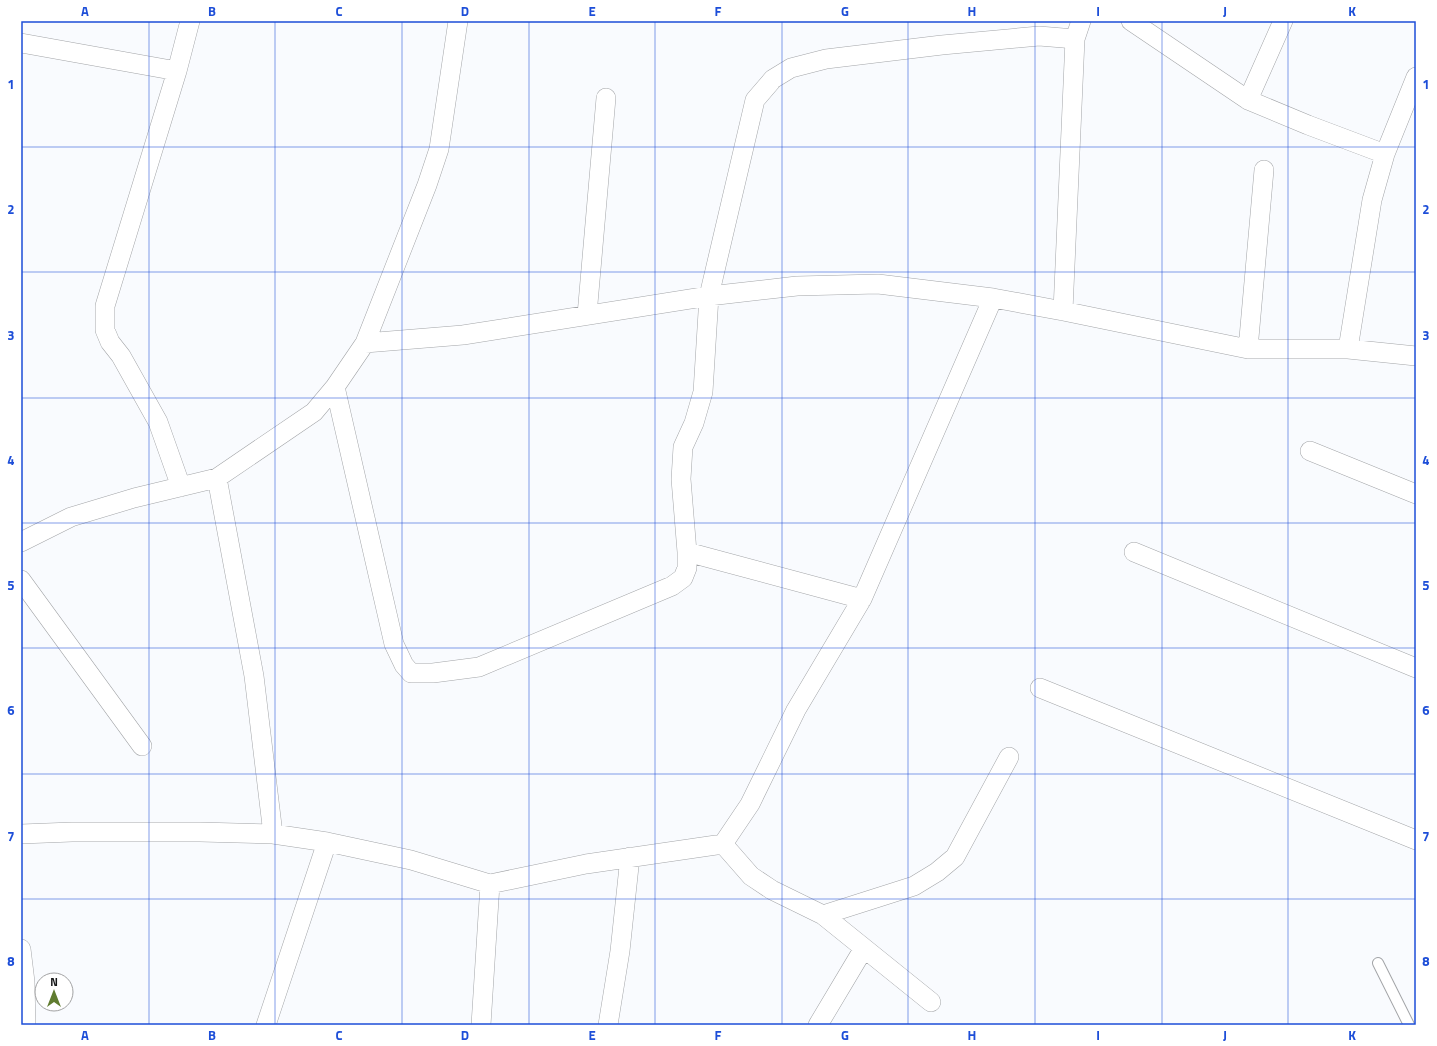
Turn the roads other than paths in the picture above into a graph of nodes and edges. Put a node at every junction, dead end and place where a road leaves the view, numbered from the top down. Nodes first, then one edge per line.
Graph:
1 (190, 21) edge
2 (458, 21) edge
3 (1081, 21) edge
4 (1131, 21) edge
5 (1283, 21) edge
6 (1075, 39) junction
7 (21, 43) edge
8 (176, 71) junction
9 (1416, 77) edge
10 (606, 98) dead end
11 (1248, 100) junction
12 (1386, 154) junction
13 (1264, 170) dead end
14 (709, 296) junction
15 (993, 298) junction
16 (1063, 311) junction
17 (587, 315) junction
18 (364, 343) junction
19 (1248, 349) junction
20 (1348, 349) junction
21 (1416, 356) edge
22 (335, 387) junction
23 (1310, 451) dead end
24 (217, 478) junction
25 (180, 487) junction
26 (1416, 494) edge
27 (21, 542) edge
28 (687, 552) junction
29 (1134, 552) dead end
30 (21, 580) edge
31 (862, 599) junction
32 (1416, 668) edge
33 (1040, 688) dead end
34 (142, 746) dead end
35 (1009, 757) dead end
36 (21, 834) edge
37 (272, 834) junction
38 (1416, 840) edge
39 (327, 842) junction
40 (723, 844) junction
41 (630, 857) junction
42 (490, 884) junction
43 (823, 915) junction
44 (864, 948) junction
45 (21, 949) edge
46 (1378, 963) dead end
47 (931, 1002) dead end
48 (26, 1025) edge
49 (266, 1025) edge
50 (481, 1025) edge
51 (608, 1025) edge
52 (818, 1025) edge
53 (1409, 1025) edge

1 - 8 street
2 - 18 street
3 - 6 street
4 - 11 street
5 - 11 street
6 - 14 street
6 - 16 street
7 - 8 street
8 - 25 street
9 - 12 street
10 - 17 street
11 - 12 street
12 - 20 street
13 - 19 street
14 - 15 street
14 - 17 street
14 - 28 street
15 - 16 street
15 - 31 street
16 - 19 street
17 - 18 street
18 - 22 street
19 - 20 street
20 - 21 street
22 - 24 street
22 - 28 street
23 - 26 street
24 - 25 street
24 - 37 street
25 - 27 street
28 - 31 street
29 - 32 street
30 - 34 street
31 - 40 street
33 - 38 street
35 - 43 street
36 - 37 street
37 - 39 street
39 - 42 street
39 - 49 street
40 - 41 street
40 - 43 street
41 - 42 street
41 - 51 street
42 - 50 street
43 - 44 street
44 - 47 street
44 - 52 street
45 - 48 street
46 - 53 lane

